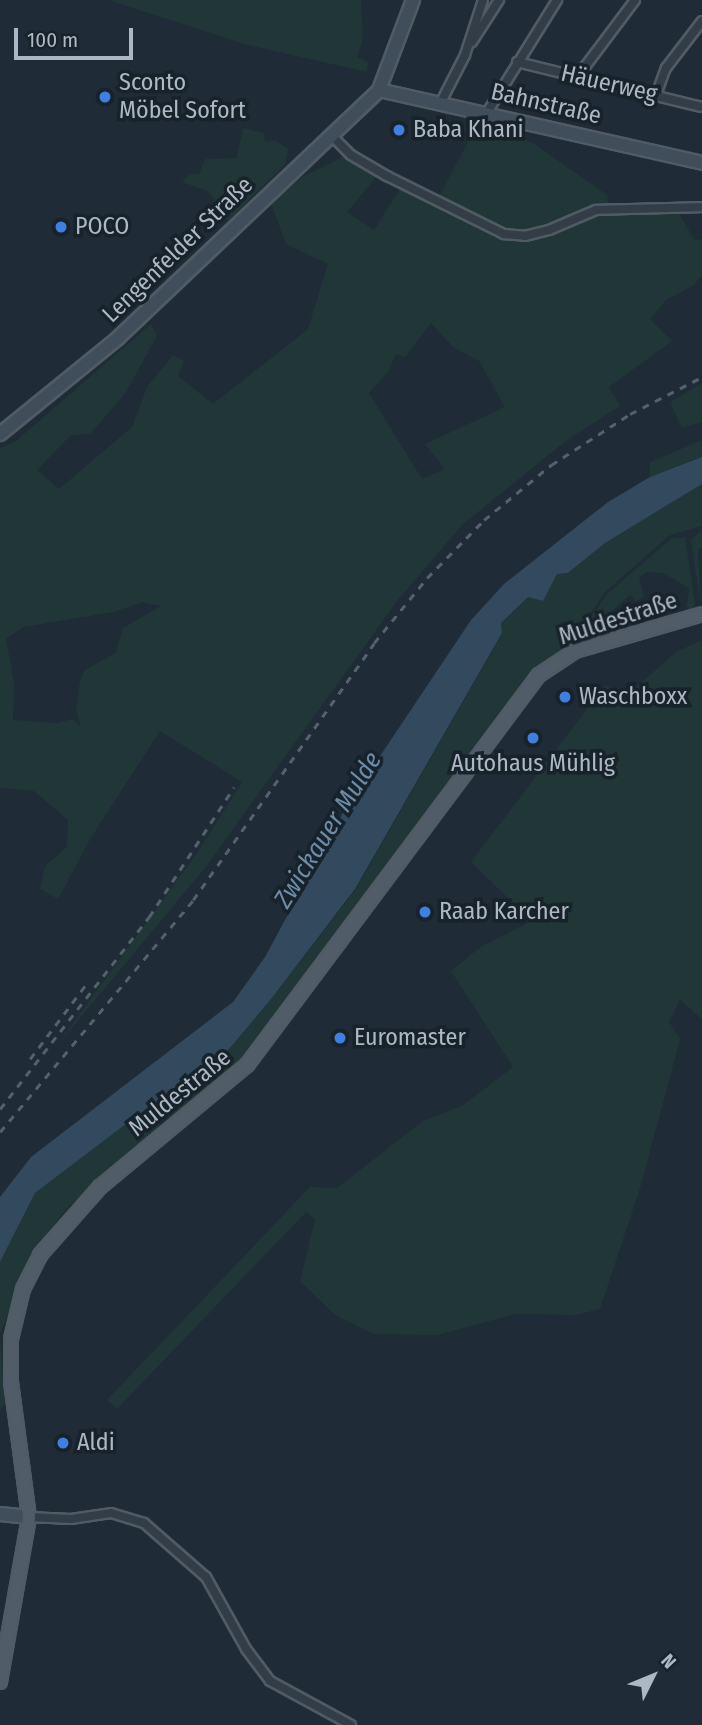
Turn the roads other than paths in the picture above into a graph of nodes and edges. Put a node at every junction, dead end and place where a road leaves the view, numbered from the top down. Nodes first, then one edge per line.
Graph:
1 (483, 0) edge
2 (499, 0) edge
3 (557, 0) edge
4 (635, 0) edge
5 (411, 6) edge
6 (702, 21) edge
7 (465, 55) junction
8 (517, 62) junction
9 (578, 76) junction
10 (379, 90) junction
11 (656, 95) junction
12 (441, 102) junction
13 (702, 107) edge
14 (488, 111) junction
15 (331, 135) junction
16 (702, 163) edge
17 (702, 207) edge
18 (0, 434) edge
19 (702, 614) edge
20 (0, 1514) edge
21 (29, 1517) junction
22 (0, 1682) edge
23 (351, 1725) edge

1 - 7 street
2 - 7 street
3 - 8 street
4 - 9 street
5 - 10 main road
6 - 11 street
7 - 12 street
8 - 9 street, Häuerweg
8 - 14 street
9 - 11 street, Häuerweg
10 - 12 main road, Bahnstraße
10 - 15 main road, Lengenfelder Straße
11 - 13 street, Häuerweg
12 - 14 main road, Bahnstraße
14 - 16 main road, Bahnstraße
15 - 17 street
15 - 18 main road, Lengenfelder Straße
19 - 21 main road, Muldestraße
20 - 21 main road
21 - 22 main road, Muldestraße
21 - 23 street

